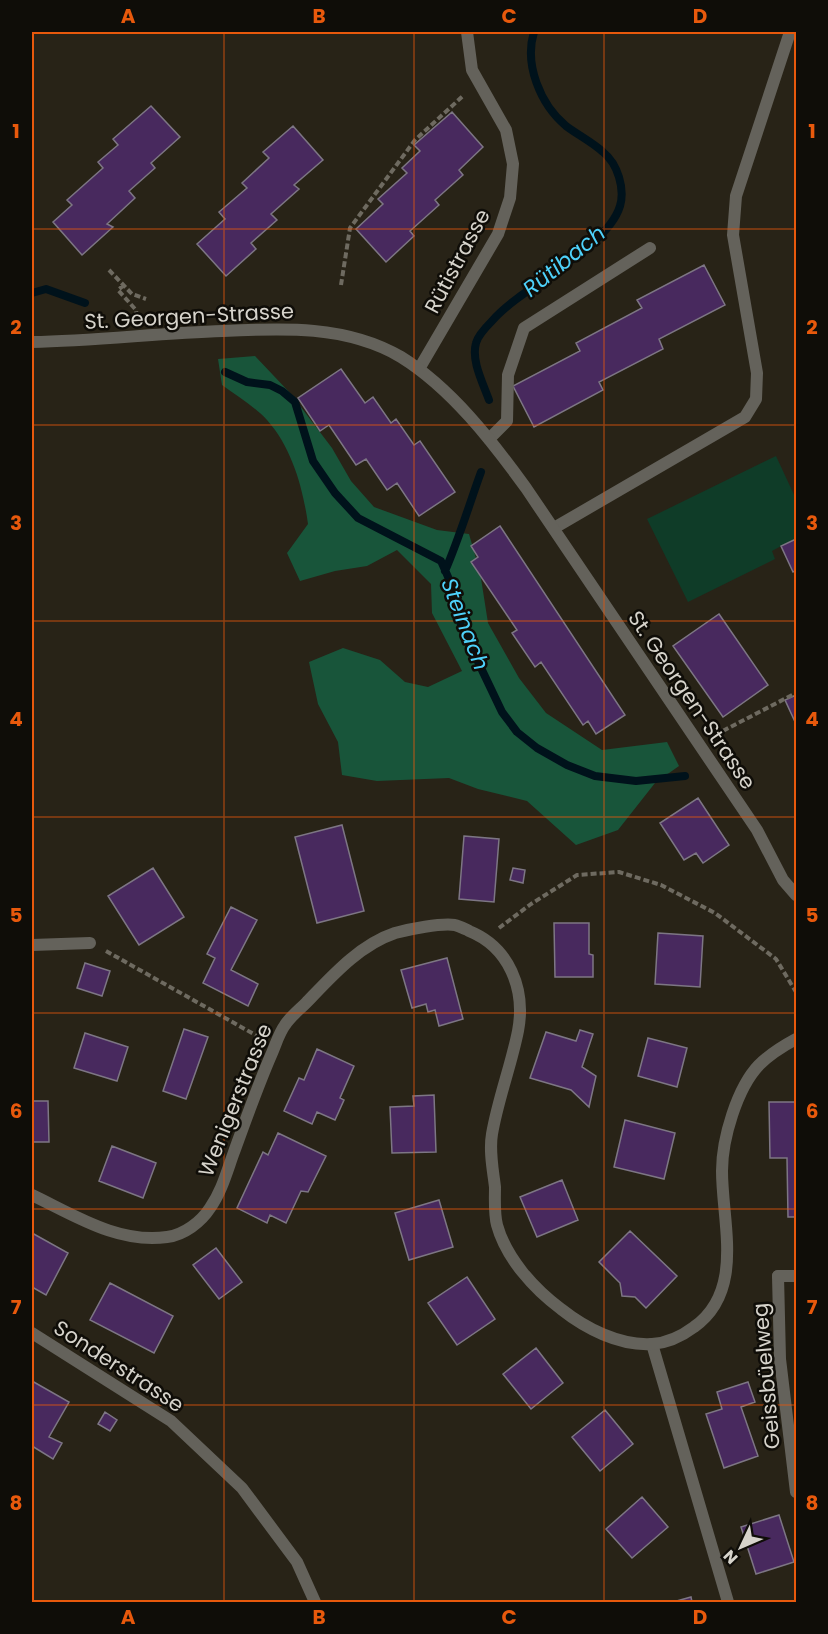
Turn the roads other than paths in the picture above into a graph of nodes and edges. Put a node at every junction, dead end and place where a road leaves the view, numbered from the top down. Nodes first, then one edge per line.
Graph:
1 (467, 32) edge
2 (790, 32) edge
3 (650, 248) dead end
4 (32, 342) edge
5 (419, 369) junction
6 (489, 439) junction
7 (554, 528) junction
8 (796, 895) edge
9 (90, 943) road end
10 (32, 945) edge
11 (796, 1039) edge
12 (32, 1195) edge
13 (796, 1276) edge
14 (32, 1333) edge
15 (652, 1344) junction
16 (796, 1492) edge
17 (315, 1602) edge
18 (728, 1602) edge

1 - 5 street, Rütistrasse
2 - 7 street
3 - 6 street
4 - 5 street, St. Georgen-Strasse
5 - 6 street, St. Georgen-Strasse
6 - 7 street, St. Georgen-Strasse
7 - 8 street, St. Georgen-Strasse
9 - 10 street
11 - 15 street, Wenigerstrasse
12 - 15 street, Wenigerstrasse
13 - 16 street, Geissbüelweg
14 - 17 street, Sonderstrasse
15 - 18 street

